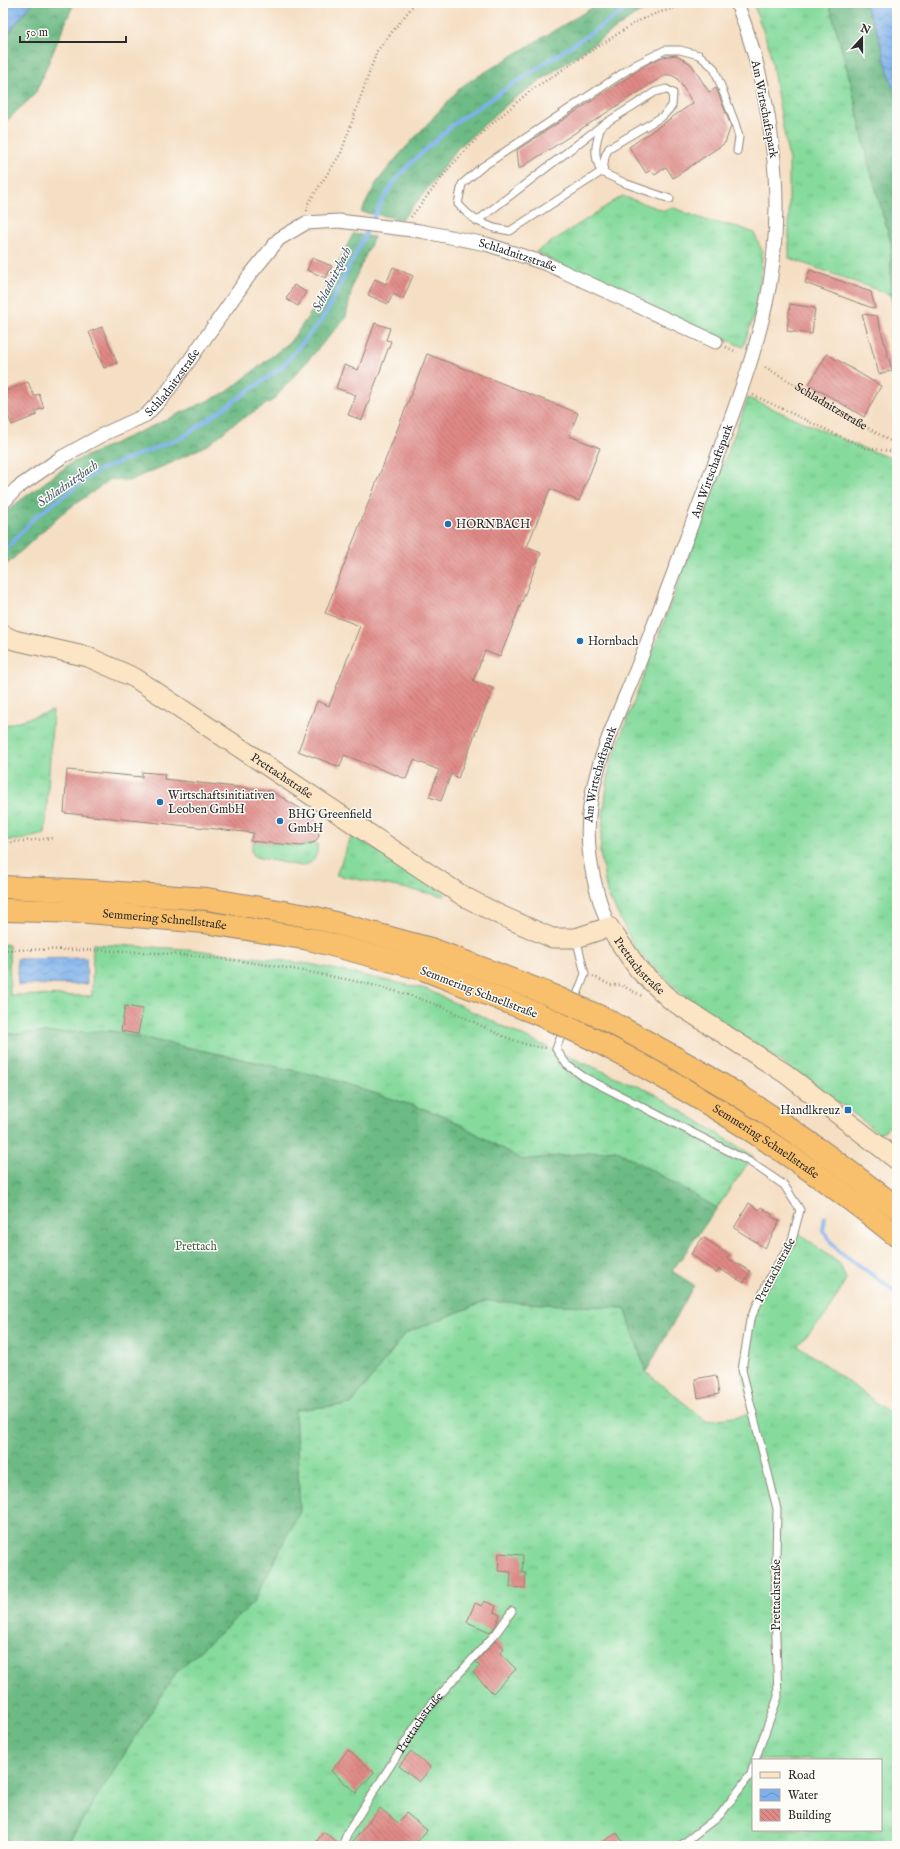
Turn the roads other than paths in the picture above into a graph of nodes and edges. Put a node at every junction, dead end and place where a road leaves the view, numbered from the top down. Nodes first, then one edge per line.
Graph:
1 (737, 3) edge
2 (601, 126) junction
3 (737, 151) dead end
4 (602, 173) junction
5 (670, 199) dead end
6 (477, 221) junction
7 (716, 342) dead end
8 (3, 502) edge
9 (3, 635) edge
10 (3, 887) edge
11 (3, 910) edge
12 (609, 927) junction
13 (576, 938) junction
14 (897, 1160) edge
15 (897, 1208) edge
16 (890, 1230) edge
17 (897, 1248) edge
18 (512, 1611) dead end
19 (756, 1759) edge
20 (752, 1770) edge
21 (342, 1846) edge
22 (680, 1846) edge

1 - 12 street, Am Wirtschaftspark
2 - 4 lane
2 - 4 lane
2 - 6 lane
3 - 6 lane
4 - 5 lane
4 - 6 lane
7 - 8 street, Schladnitzstraße
9 - 13 street, Prettachstraße
10 - 15 highway, Semmering Schnellstraße, bridge
11 - 16 highway, Semmering Schnellstraße, bridge
12 - 13 street, Prettachstraße
12 - 14 street, Prettachstraße
13 - 19 lane, Prettachstraße
16 - 17 highway
18 - 21 lane, Prettachstraße
20 - 22 lane

